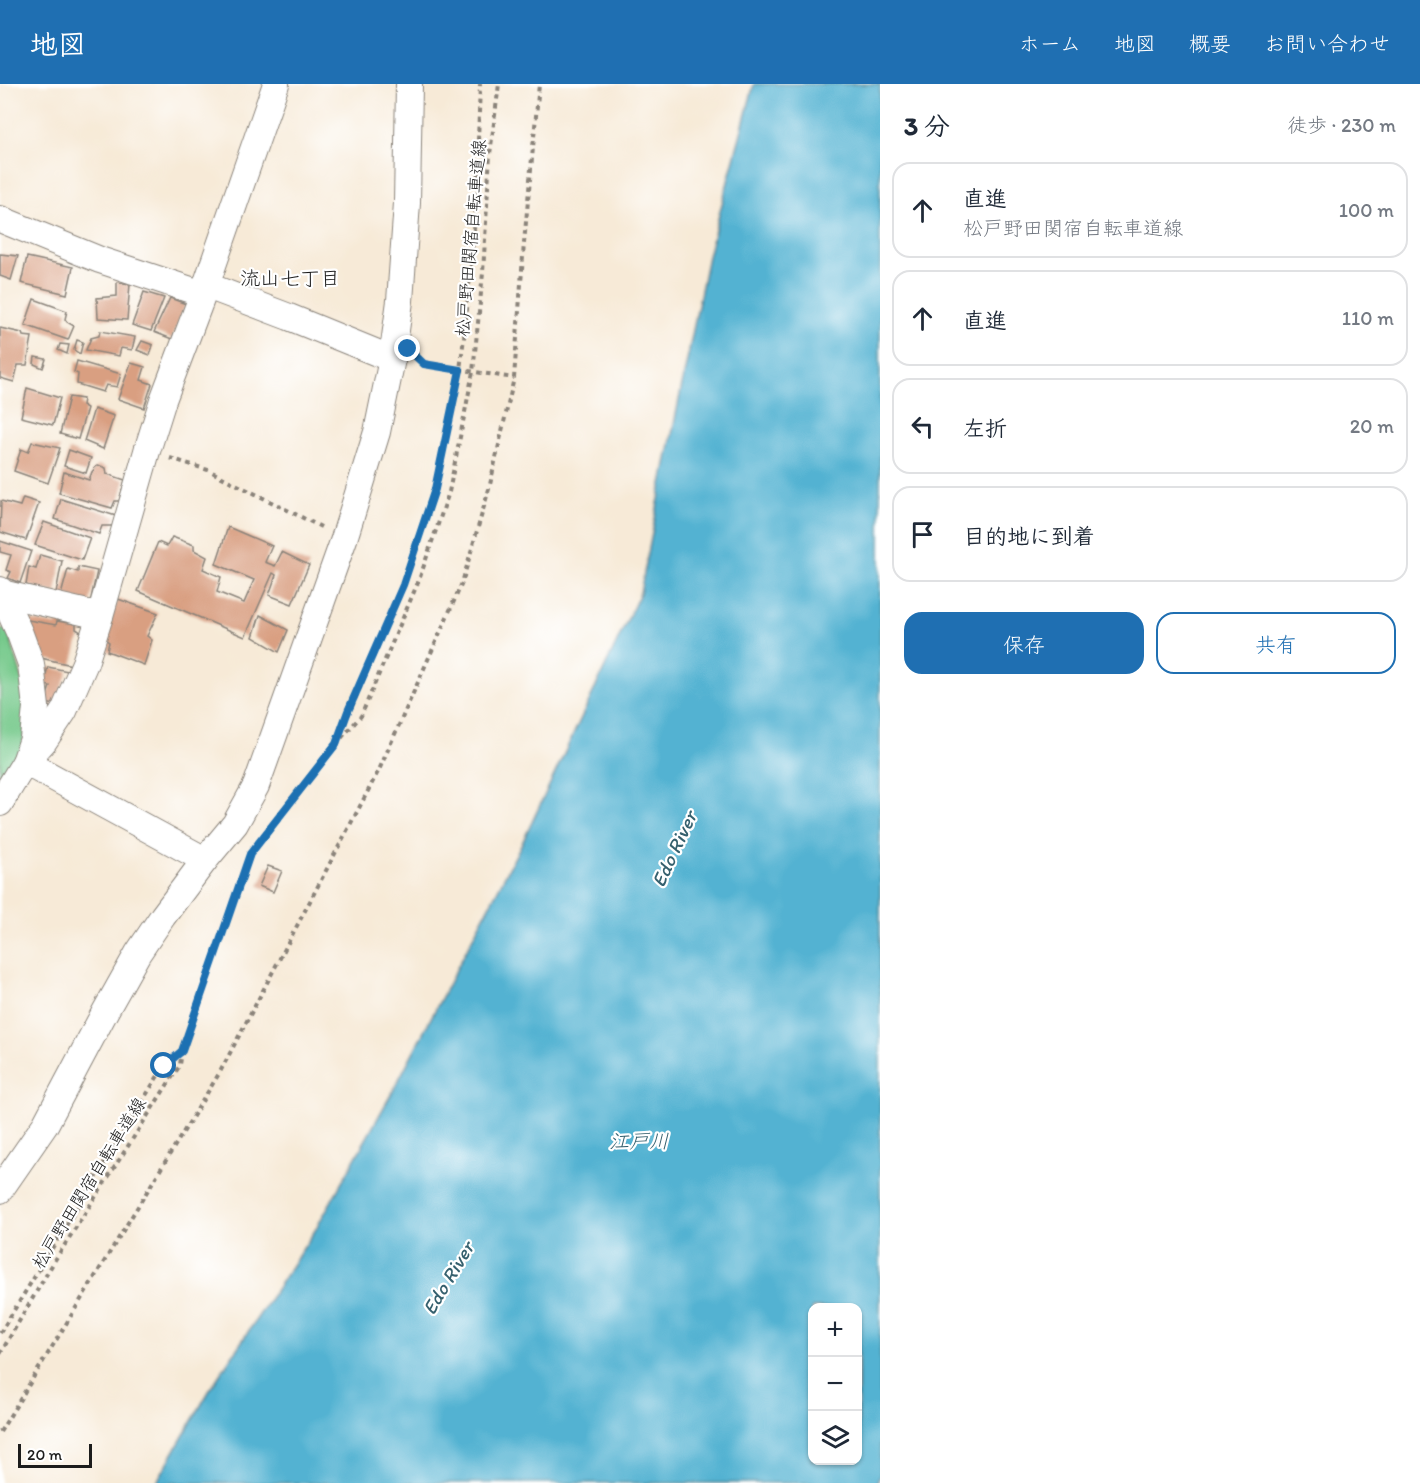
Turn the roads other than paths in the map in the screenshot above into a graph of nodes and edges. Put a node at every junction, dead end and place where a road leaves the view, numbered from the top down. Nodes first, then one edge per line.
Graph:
1 (276, 84) edge
2 (409, 84) edge
3 (0, 219) edge
4 (204, 290) junction
5 (404, 358) junction
6 (0, 591) edge
7 (100, 616) junction
8 (25, 762) junction
9 (0, 803) edge
10 (205, 860) junction
11 (0, 1190) edge

1 - 4 street
2 - 5 street
3 - 4 street
4 - 5 street
4 - 7 street
5 - 10 street
6 - 7 street
6 - 8 street
7 - 8 street
8 - 9 street
8 - 10 street
10 - 11 street

